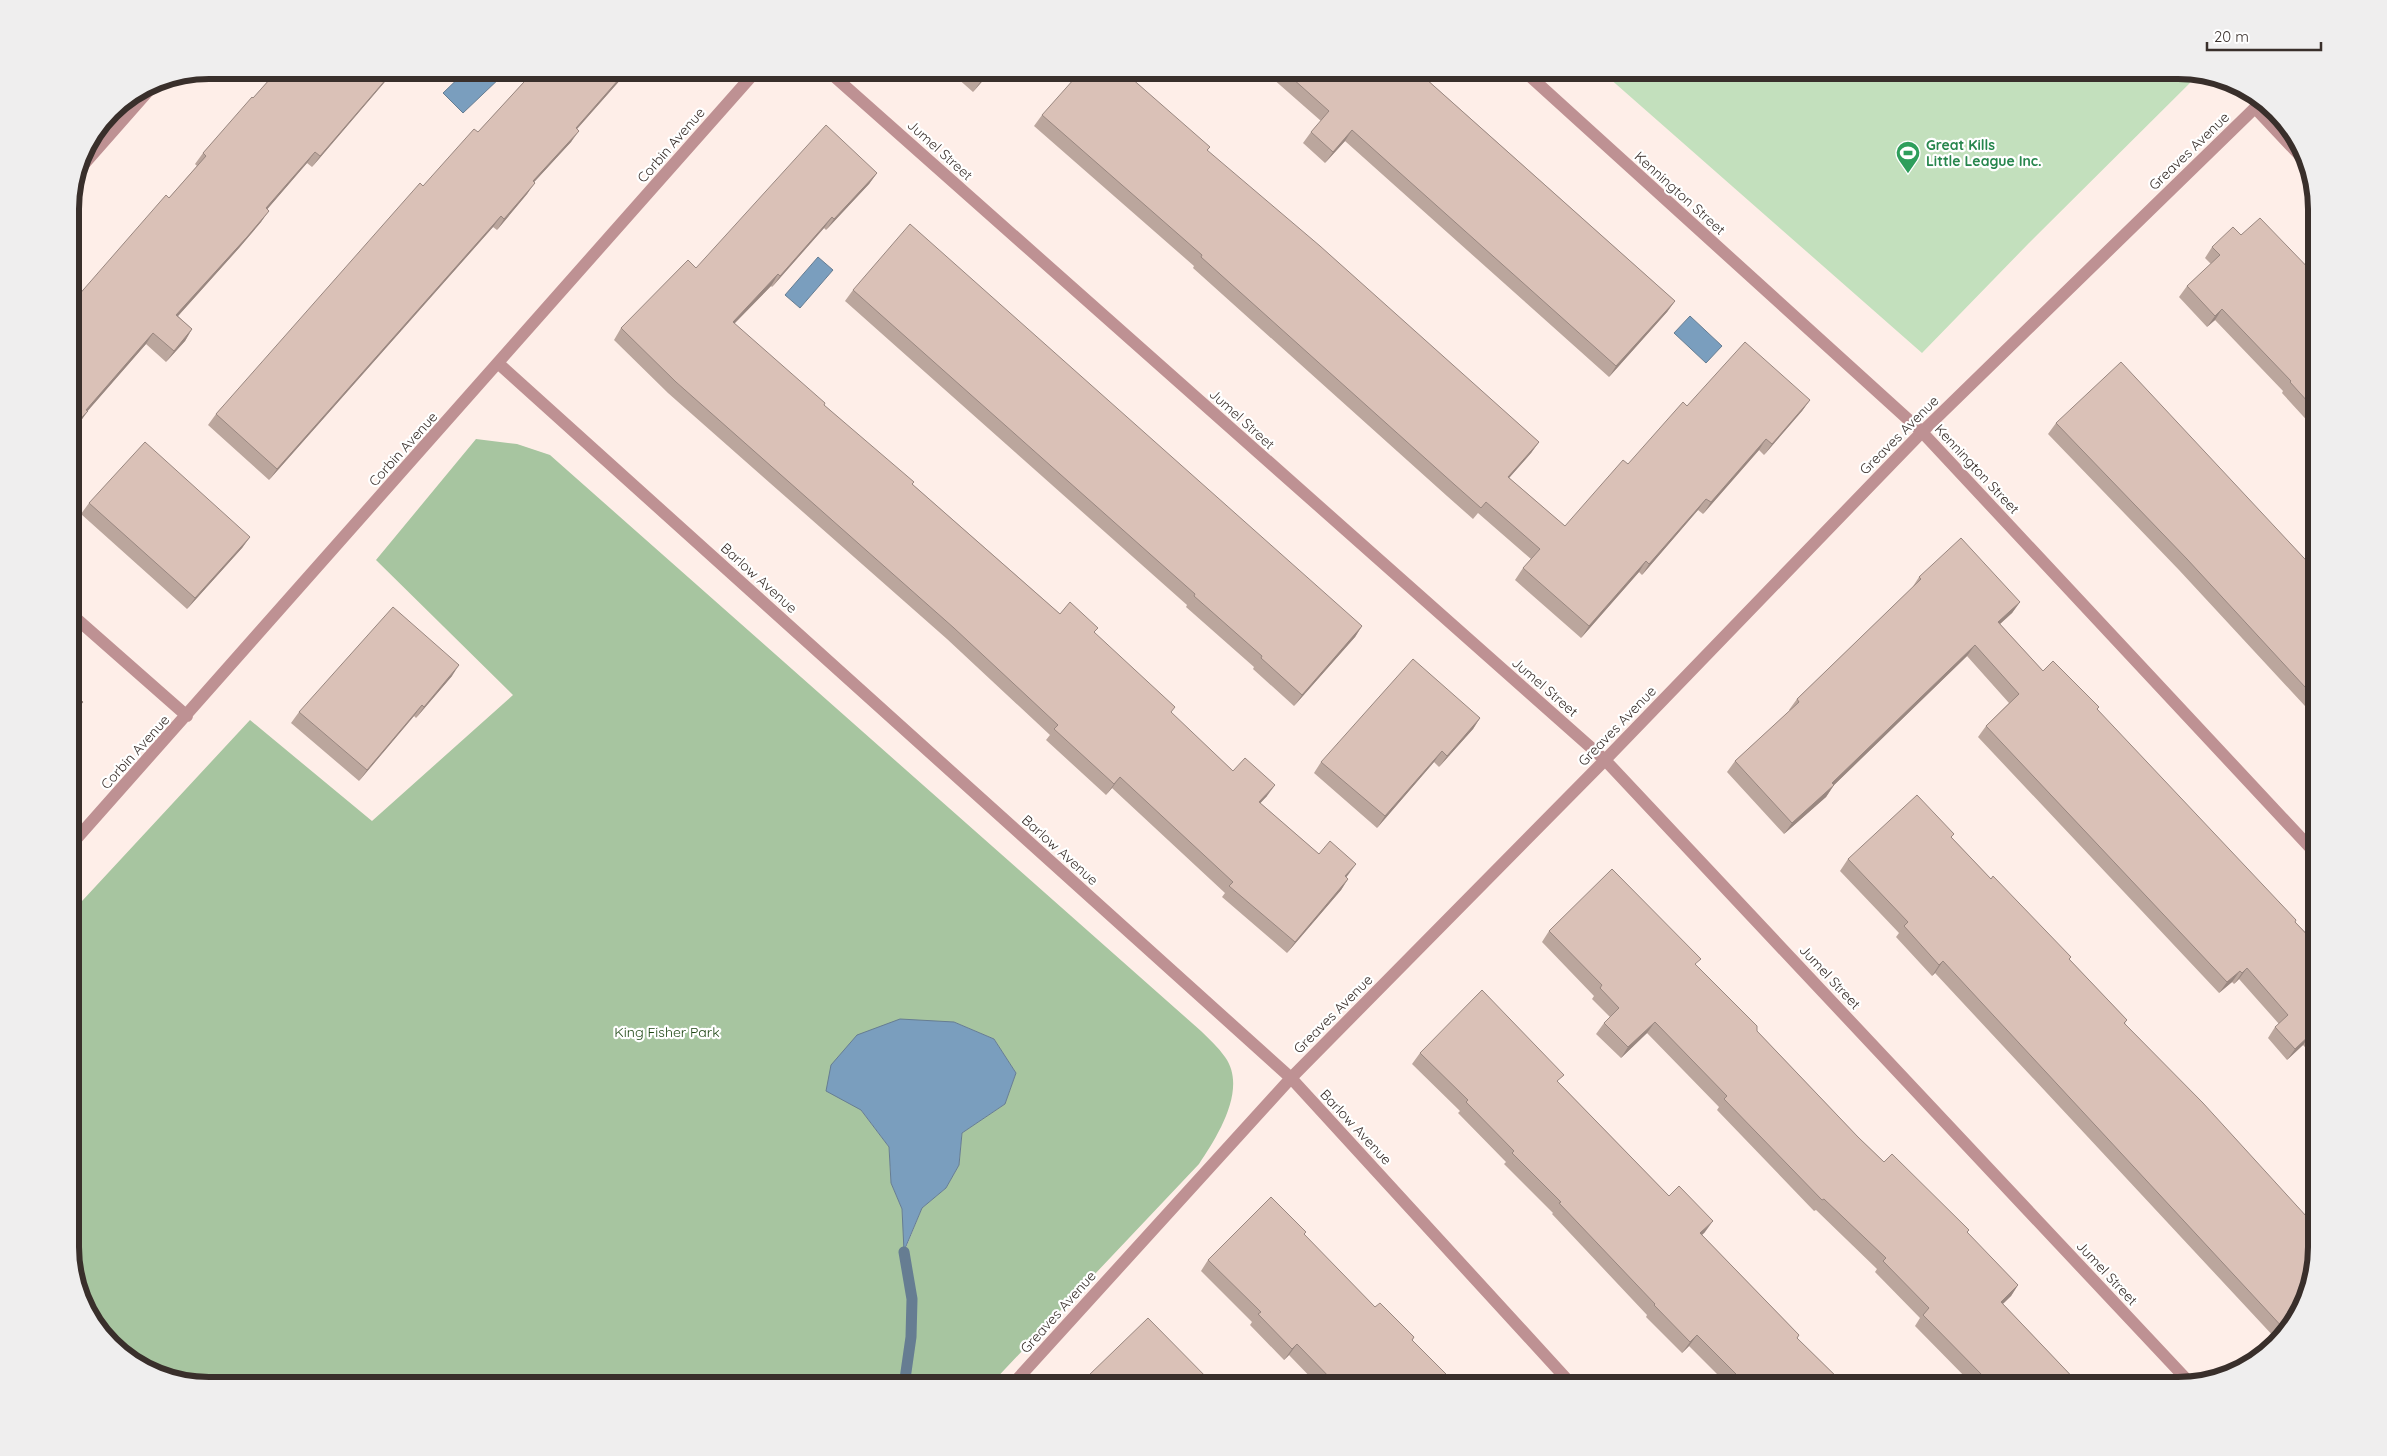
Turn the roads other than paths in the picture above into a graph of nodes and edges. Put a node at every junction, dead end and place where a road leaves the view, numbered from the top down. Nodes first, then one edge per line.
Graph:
1 (749, 79) edge
2 (837, 79) edge
3 (1533, 79) edge
4 (143, 97) edge
5 (2257, 106) edge
6 (2263, 111) edge
7 (2291, 145) edge
8 (90, 158) edge
9 (499, 364) junction
10 (1922, 432) junction
11 (79, 621) edge
12 (187, 716) junction
13 (1605, 760) junction
14 (79, 836) edge
15 (2308, 845) edge
16 (1291, 1078) junction
17 (1020, 1377) edge
18 (1565, 1377) edge
19 (2184, 1377) edge

1 - 9 street, Corbin Avenue
2 - 13 street, Jumel Street
3 - 10 street, Kennington Street
4 - 8 street
5 - 10 street, Greaves Avenue
6 - 7 street
9 - 12 street, Corbin Avenue
9 - 16 street, Barlow Avenue
10 - 13 street, Greaves Avenue
10 - 15 street, Kennington Street
11 - 12 street
12 - 14 street, Corbin Avenue
13 - 16 street, Greaves Avenue
13 - 19 street, Jumel Street
16 - 17 street, Greaves Avenue
16 - 18 street, Barlow Avenue

